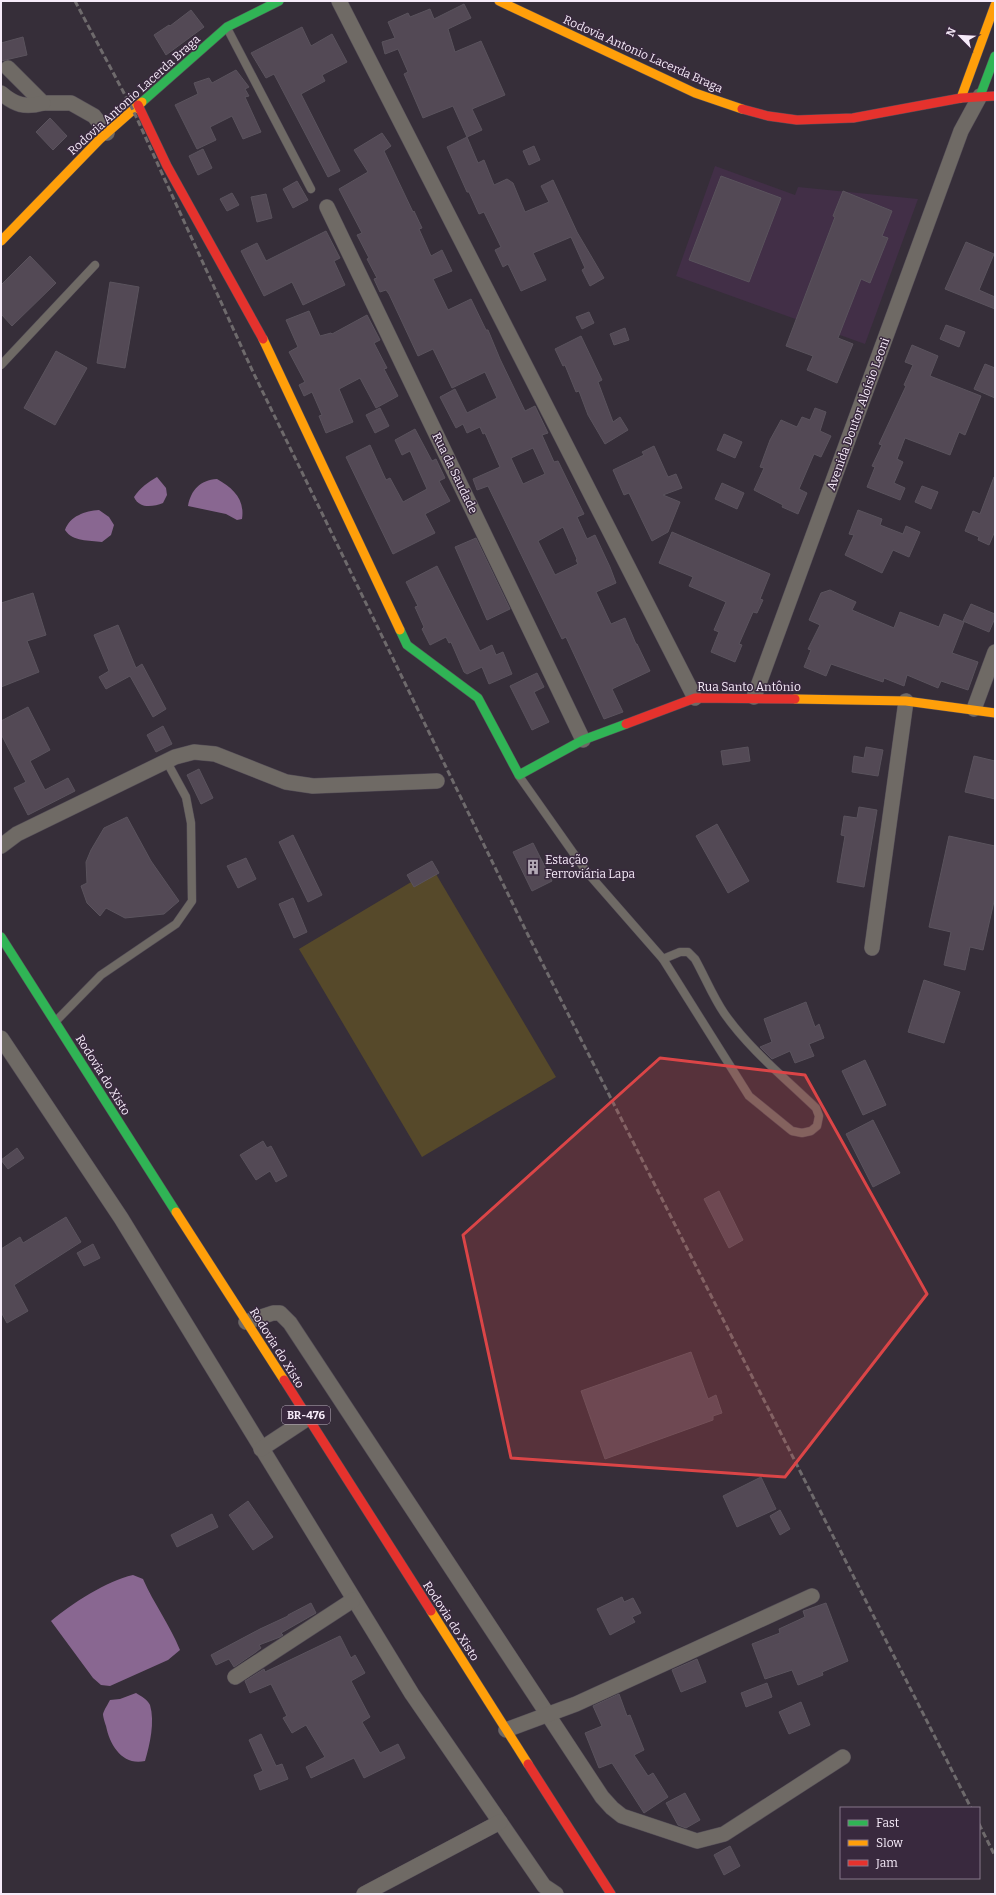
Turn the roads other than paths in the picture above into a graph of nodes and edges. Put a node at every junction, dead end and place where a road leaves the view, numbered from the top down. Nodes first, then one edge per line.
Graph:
1 (279, 1) edge
2 (339, 1) edge
3 (499, 1) edge
4 (995, 5) edge
5 (227, 27) junction
6 (995, 56) edge
7 (8, 68) dead end
8 (1, 93) edge
9 (988, 96) edge
10 (961, 98) junction
11 (43, 103) junction
12 (138, 105) junction
13 (961, 131) junction
14 (107, 133) junction
15 (311, 188) dead end
16 (327, 207) dead end
17 (1, 241) edge
18 (95, 265) dead end
19 (1, 365) edge
20 (995, 652) edge
21 (754, 697) junction
22 (695, 698) junction
23 (906, 701) junction
24 (974, 709) junction
25 (995, 713) edge
26 (583, 740) junction
27 (167, 762) junction
28 (519, 775) junction
29 (437, 781) dead end
30 (1, 846) edge
31 (1, 937) edge
32 (872, 948) dead end
33 (663, 959) junction
34 (55, 1022) junction
35 (1, 1038) edge
36 (246, 1322) junction
37 (308, 1418) junction
38 (261, 1449) junction
39 (812, 1596) dead end
40 (353, 1600) junction
41 (235, 1677) dead end
42 (549, 1714) junction
43 (506, 1730) junction
44 (843, 1758) dead end
45 (500, 1822) junction
46 (364, 1894) edge
47 (556, 1894) edge
48 (611, 1894) edge

1 - 5 main road, Rodovia Antonio Lacerda Braga
2 - 22 street
3 - 10 main road, Rodovia Antonio Lacerda Braga
4 - 10 main road, Avenida Doutor Aloísio Leoni
5 - 12 main road, Rodovia Antonio Lacerda Braga
5 - 15 lane
6 - 9 main road, Avenida Doutor Aloísio Leoni
7 - 11 street
8 - 11 street
9 - 10 main road, Rodovia Antonio Lacerda Braga
9 - 13 street, Avenida Doutor Aloísio Leoni
10 - 13 street, Avenida Doutor Aloísio Leoni
11 - 14 street
12 - 14 main road, Rodovia Antonio Lacerda Braga
12 - 28 main road
13 - 21 street, Avenida Doutor Aloísio Leoni
14 - 17 main road, Rodovia Antonio Lacerda Braga
16 - 26 street, Rua da Saudade
18 - 19 lane
20 - 24 street
21 - 22 main road, Rua Santo Antônio
21 - 23 main road, Rua Santo Antônio
22 - 26 main road, Rua Santo Antônio
23 - 24 main road, Rua Santo Antônio
23 - 32 street
24 - 25 main road, Rua Santo Antônio
26 - 28 main road, Rua Santo Antônio
27 - 29 street
27 - 30 street
27 - 34 lane
28 - 33 lane
31 - 34 main road, Rodovia do Xisto / BR-476
33 - 33 lane
34 - 36 main road, Rodovia do Xisto / BR-476
35 - 38 street
36 - 37 main road, Rodovia do Xisto / BR-476
36 - 42 street
37 - 38 street
37 - 43 main road, Rodovia do Xisto / BR-476
38 - 40 street
39 - 42 street
40 - 41 street
40 - 45 street
42 - 43 street
42 - 44 street
43 - 48 main road, Rodovia do Xisto / BR-476
45 - 46 street
45 - 47 street

